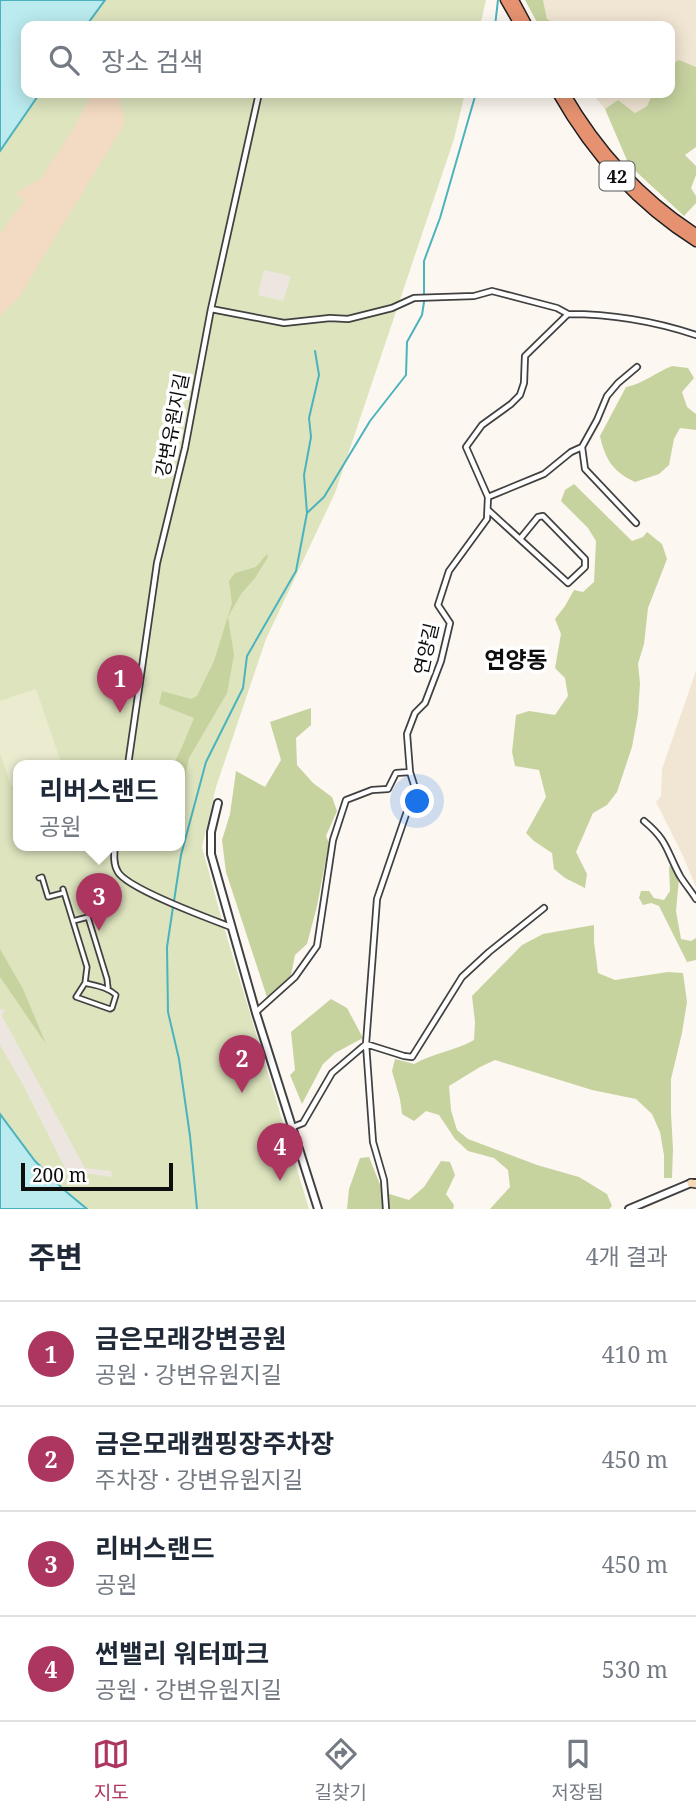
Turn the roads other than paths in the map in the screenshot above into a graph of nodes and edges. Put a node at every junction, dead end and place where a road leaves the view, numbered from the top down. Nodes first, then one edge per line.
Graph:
1 (505, 0) edge
2 (514, 0) edge
3 (517, 21) edge
4 (525, 21) edge
5 (257, 98) edge
6 (560, 98) edge
7 (568, 98) edge
8 (696, 233) edge
9 (696, 242) edge
10 (211, 309) junction
11 (568, 314) junction
12 (696, 335) edge
13 (637, 367) dead end
14 (582, 447) junction
15 (488, 497) junction
16 (488, 510) junction
17 (636, 523) dead end
18 (520, 539) junction
19 (129, 760) edge
20 (410, 772) junction
21 (218, 803) dead end
22 (644, 821) dead end
23 (115, 851) edge
24 (39, 878) dead end
25 (696, 899) edge
26 (544, 908) dead end
27 (73, 921) junction
28 (231, 927) junction
29 (85, 983) junction
30 (107, 988) junction
31 (256, 1013) junction
32 (366, 1044) junction
33 (293, 1126) junction
34 (695, 1182) edge
35 (318, 1209) edge
36 (386, 1209) edge
37 (629, 1209) edge

1 - 3 highway
2 - 4 highway
5 - 10 street, 강변유원지길
6 - 9 highway, 42
7 - 8 highway, 42
10 - 11 street
10 - 19 street, 강변유원지길
11 - 12 street
11 - 15 street, 연양길
13 - 14 street
14 - 15 street
14 - 17 street
15 - 16 street, 연양길
16 - 18 street
16 - 20 street, 연양길
18 - 18 street
20 - 31 street
20 - 32 street, 연양길
21 - 28 street
22 - 25 street
23 - 28 street
24 - 27 street
26 - 32 street
27 - 29 street
27 - 30 street
28 - 31 street
29 - 30 street
29 - 30 street
31 - 33 street
32 - 33 street
32 - 36 street, 연양길
33 - 35 street
34 - 37 street

